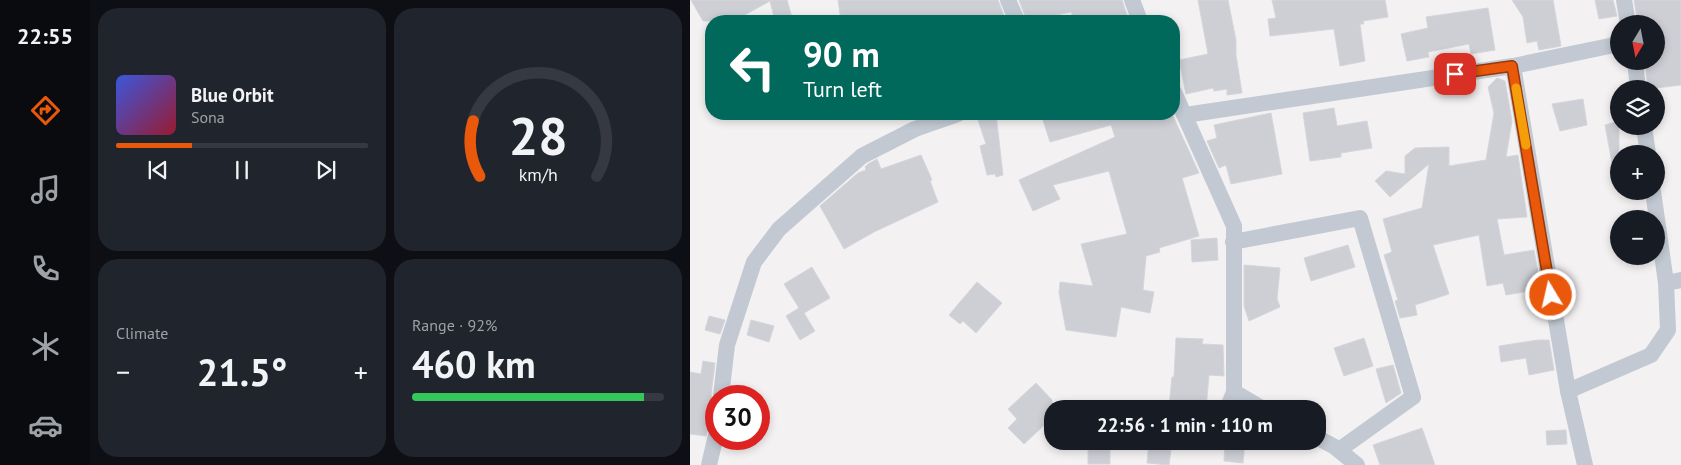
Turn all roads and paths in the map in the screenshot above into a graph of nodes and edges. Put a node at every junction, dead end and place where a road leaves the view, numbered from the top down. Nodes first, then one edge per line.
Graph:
1 (1008, 0) edge
2 (1132, 0) edge
3 (1624, 0) edge
4 (1014, 15) edge
5 (1138, 15) edge
6 (1626, 15) edge
7 (1610, 46) edge
8 (1512, 66) junction
9 (1180, 105) edge
10 (1185, 115) junction
11 (941, 120) edge
12 (1655, 200) edge
13 (1233, 242) junction
14 (1673, 282) edge
15 (723, 385) edge
16 (1568, 390) junction
17 (1234, 392) junction
18 (1231, 400) edge
19 (1248, 400) edge
20 (1326, 443) edge
21 (712, 450) edge
22 (1339, 450) junction
23 (709, 465) edge
24 (1357, 465) edge
25 (1585, 465) edge

1 - 4 street
2 - 5 street
3 - 6 street
7 - 8 street
8 - 10 street
8 - 16 street
9 - 10 street
10 - 13 street
11 - 15 street
12 - 14 street
13 - 17 street
13 - 22 street
14 - 16 street
16 - 25 street
17 - 18 street
17 - 19 street
20 - 22 street
21 - 23 street
22 - 24 street

